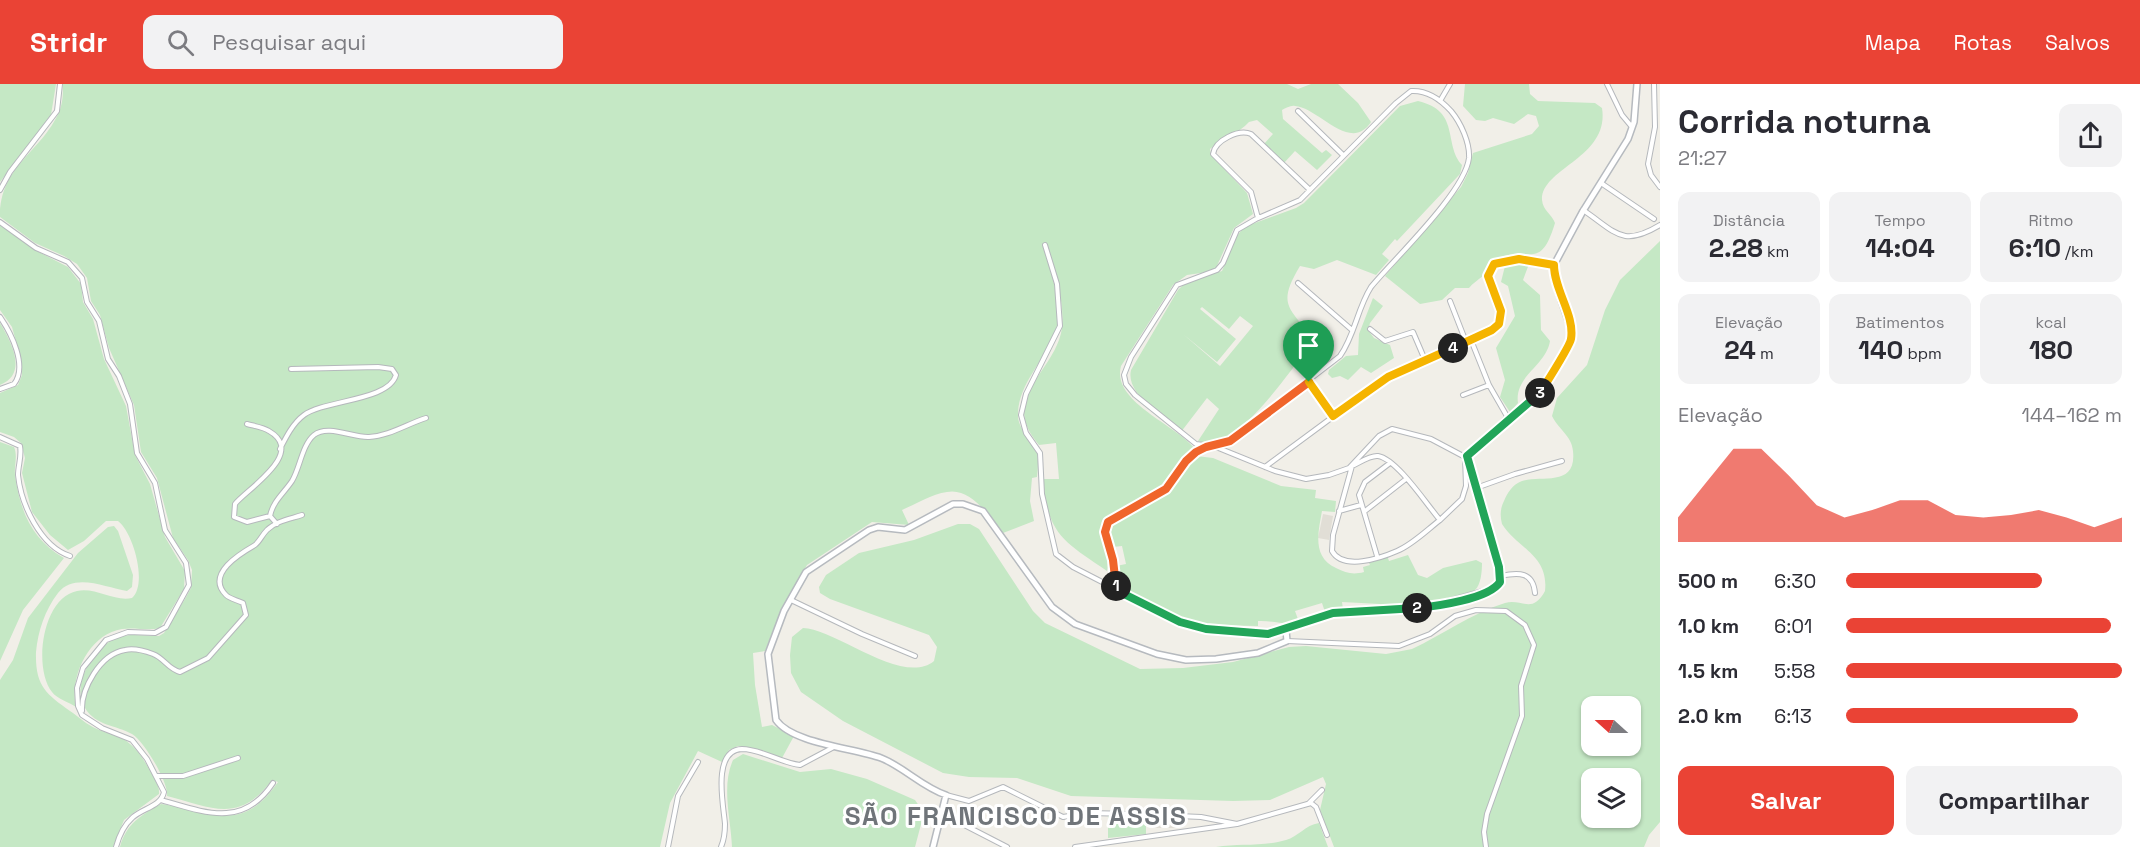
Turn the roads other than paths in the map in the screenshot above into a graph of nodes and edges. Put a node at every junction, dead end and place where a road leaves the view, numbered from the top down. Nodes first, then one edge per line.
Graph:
1 (60, 84) edge
2 (1450, 84) edge
3 (1606, 84) edge
4 (1637, 84) edge
5 (1654, 84) edge
6 (1440, 101) junction
7 (1298, 111) dead end
8 (1633, 128) junction
9 (1343, 155) junction
10 (1601, 183) junction
11 (1660, 187) edge
12 (0, 190) edge
13 (1310, 190) junction
14 (1584, 210) junction
15 (1258, 218) junction
16 (1653, 219) dead end
17 (0, 222) edge
18 (1660, 225) edge
19 (1045, 245) dead end
20 (1554, 265) junction
21 (1298, 282) dead end
22 (1450, 301) dead end
23 (0, 317) edge
24 (1370, 329) dead end
25 (1352, 330) junction
26 (1469, 341) junction
27 (1425, 360) junction
28 (291, 369) dead end
29 (1309, 382) junction
30 (1489, 385) junction
31 (0, 388) edge
32 (1463, 395) dead end
33 (1333, 416) junction
34 (426, 418) dead end
35 (1508, 418) junction
36 (247, 424) dead end
37 (0, 437) edge
38 (1232, 440) junction
39 (1197, 445) junction
40 (1212, 446) junction
41 (1206, 447) junction
42 (280, 449) junction
43 (1196, 452) junction
44 (1232, 453) junction
45 (1467, 460) junction
46 (1365, 461) junction
47 (1562, 461) dead end
48 (1390, 463) junction
49 (1352, 466) junction
50 (1265, 467) junction
51 (1348, 478) junction
52 (1407, 479) junction
53 (1476, 489) junction
54 (1361, 505) junction
55 (1339, 511) junction
56 (1365, 512) junction
57 (302, 515) dead end
58 (270, 516) junction
59 (1440, 520) junction
60 (277, 524) junction
61 (70, 556) dead end
62 (1377, 556) junction
63 (1502, 576) junction
64 (1118, 590) junction
65 (1535, 593) dead end
66 (790, 599) junction
67 (1286, 630) junction
68 (1287, 641) junction
69 (915, 656) dead end
70 (82, 715) junction
71 (832, 748) junction
72 (238, 758) dead end
73 (698, 762) dead end
74 (156, 776) junction
75 (273, 783) dead end
76 (946, 795) junction
77 (161, 800) junction
78 (1308, 803) junction
79 (1316, 806) junction
80 (941, 813) junction
81 (1201, 818) junction
82 (1237, 825) junction
83 (1200, 831) junction
84 (1327, 835) dead end
85 (116, 847) edge
86 (668, 847) edge
87 (721, 847) edge
88 (933, 847) edge
89 (1007, 847) edge
90 (1075, 847) edge
91 (1486, 847) edge

1 - 12 street
2 - 6 street
3 - 8 street
4 - 8 street
5 - 11 street
6 - 9 street
6 - 25 street
7 - 9 street
8 - 10 street
9 - 13 street
10 - 14 street
10 - 16 street
13 - 15 street
13 - 15 street
14 - 18 street
14 - 20 street
15 - 39 street
17 - 70 street
19 - 64 street
20 - 26 street
20 - 35 street
21 - 25 street
22 - 26 street
23 - 31 street
24 - 27 street
25 - 29 street
26 - 27 street
26 - 30 street
27 - 33 street
28 - 42 street
29 - 33 street
29 - 38 street
30 - 32 street
30 - 35 street
33 - 50 street
34 - 58 street
35 - 45 street
36 - 42 street
37 - 61 street
38 - 40 street
38 - 44 street
39 - 41 street
39 - 43 street
40 - 41 street
40 - 44 street
41 - 43 street
42 - 58 street
43 - 64 street
44 - 50 street
45 - 49 street
45 - 53 street
45 - 59 street
46 - 48 street
46 - 49 street
46 - 51 street
47 - 53 street
48 - 52 street
48 - 54 street
49 - 50 street
49 - 51 street
51 - 55 street
52 - 56 street
52 - 59 street
53 - 63 street
54 - 55 street
54 - 56 street
55 - 62 street
56 - 62 street
57 - 60 street
58 - 60 street
59 - 62 street
60 - 70 street
63 - 65 street
63 - 67 street
64 - 67 street
66 - 68 street
66 - 69 street
66 - 71 street
67 - 68 street
68 - 91 street
70 - 74 street
71 - 76 street
71 - 87 street
72 - 74 street
73 - 86 street
74 - 77 street
75 - 77 street
76 - 80 street
76 - 81 street
77 - 85 street
78 - 79 street
78 - 79 street
78 - 82 street
79 - 84 street
80 - 88 street
80 - 89 street
81 - 82 street
81 - 83 street
82 - 83 street
83 - 90 street

